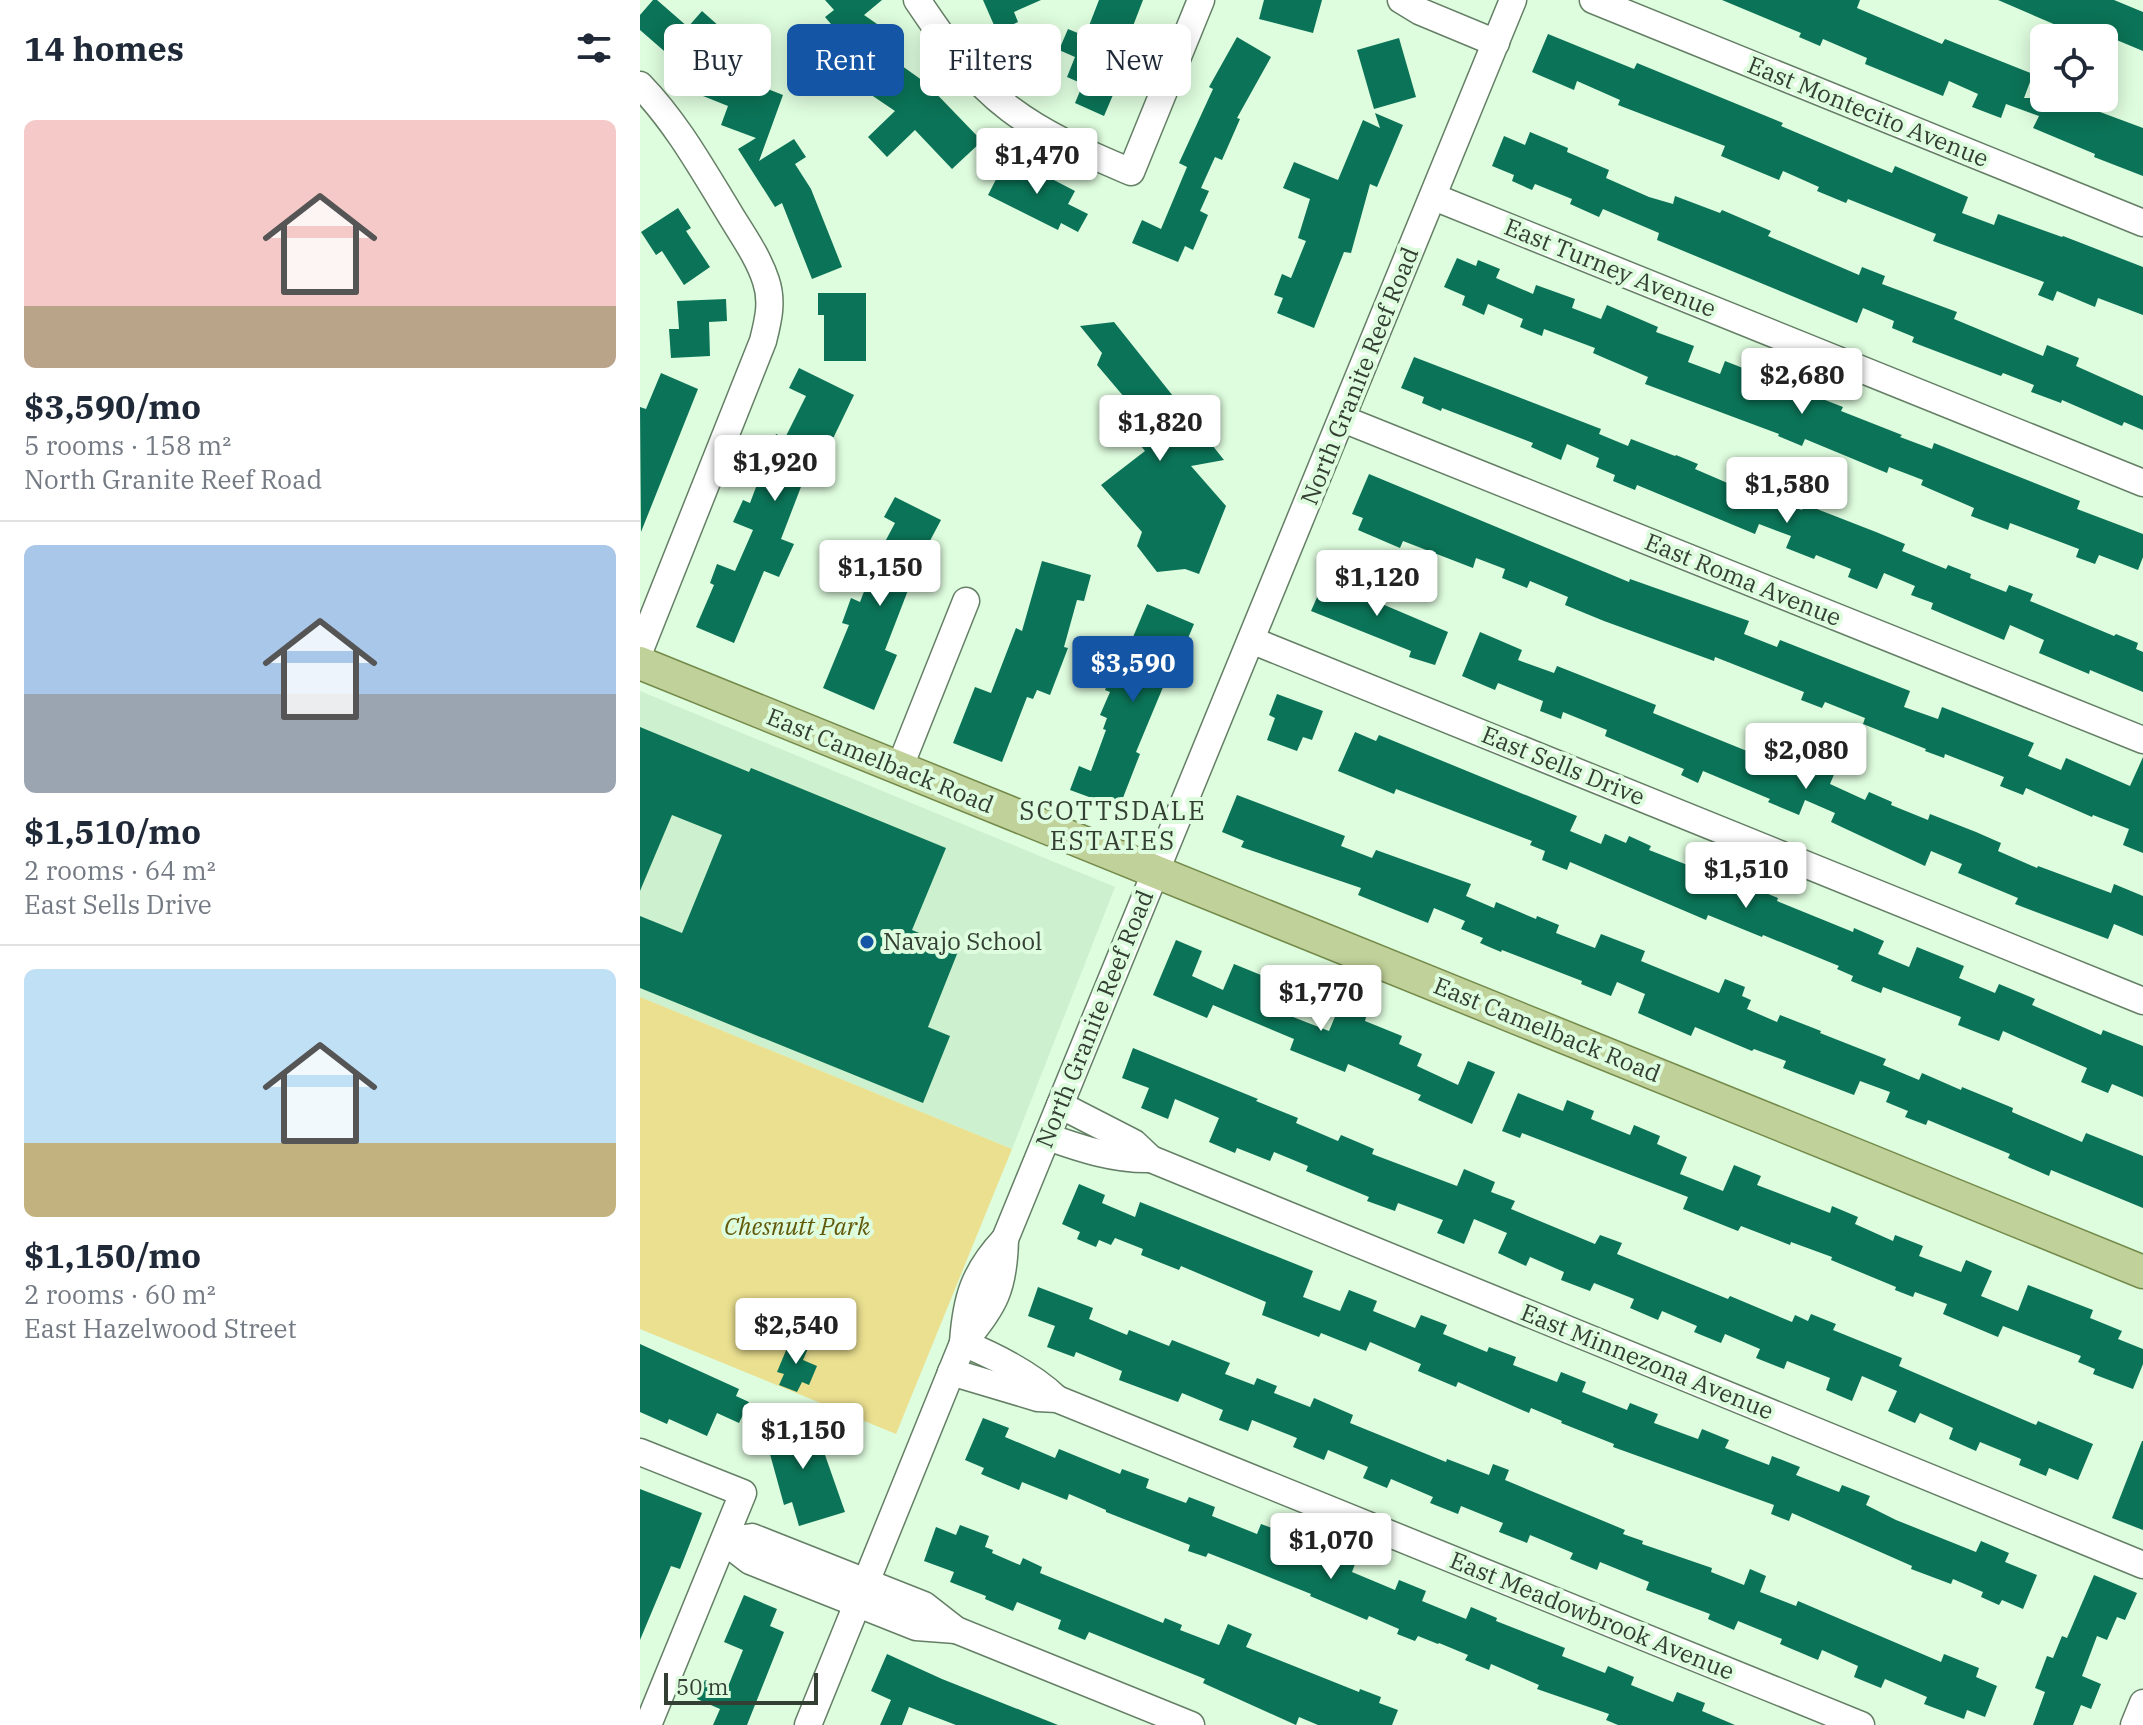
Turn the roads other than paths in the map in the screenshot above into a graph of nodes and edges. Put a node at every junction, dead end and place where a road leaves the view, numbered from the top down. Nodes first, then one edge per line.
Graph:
1 (917, 0) edge
2 (1201, 0) edge
3 (1401, 0) edge
4 (1513, 0) edge
5 (1593, 0) edge
6 (1496, 43) junction
7 (640, 85) edge
8 (1434, 197) junction
9 (2143, 223) edge
10 (1343, 419) junction
11 (2143, 483) edge
12 (966, 601) dead end
13 (1251, 640) junction
14 (640, 650) edge
15 (640, 663) edge
16 (2143, 740) edge
17 (899, 769) junction
18 (1154, 874) junction
19 (2143, 1001) edge
20 (1060, 1105) junction
21 (1048, 1137) junction
22 (1151, 1159) junction
23 (2143, 1272) edge
24 (963, 1343) junction
25 (951, 1372) junction
26 (1057, 1399) junction
27 (640, 1452) edge
28 (724, 1541) junction
29 (2143, 1565) edge
30 (862, 1593) junction
31 (2143, 1703) edge
32 (648, 1725) edge
33 (808, 1725) edge
34 (1191, 1725) edge
35 (1861, 1725) edge
36 (2134, 1725) edge

1 - 2 street
3 - 6 street
4 - 6 street, North Granite Reef Road
5 - 9 street, East Montecito Avenue
6 - 8 street, North Granite Reef Road
7 - 14 street
8 - 10 street, North Granite Reef Road
8 - 11 street, East Turney Avenue
10 - 13 street, North Granite Reef Road
10 - 16 street, East Roma Avenue
12 - 17 street
13 - 18 street, North Granite Reef Road
13 - 19 street, East Sells Drive
15 - 17 main road, East Camelback Road
17 - 18 main road, East Camelback Road
18 - 20 street, North Granite Reef Road
18 - 23 main road, East Camelback Road
20 - 21 street, North Granite Reef Road
20 - 22 street, East Minnezona Avenue
21 - 22 street, East Minnezona Avenue
21 - 24 street, North Granite Reef Road
22 - 29 street, East Minnezona Avenue
24 - 25 street, North Granite Reef Road
24 - 26 street, East Meadowbrook Avenue
25 - 26 street, East Meadowbrook Avenue
25 - 30 street, North Granite Reef Road
26 - 35 street, East Meadowbrook Avenue
27 - 28 street
28 - 30 street
28 - 32 street
30 - 33 street, North Granite Reef Road
30 - 34 street
31 - 36 street

